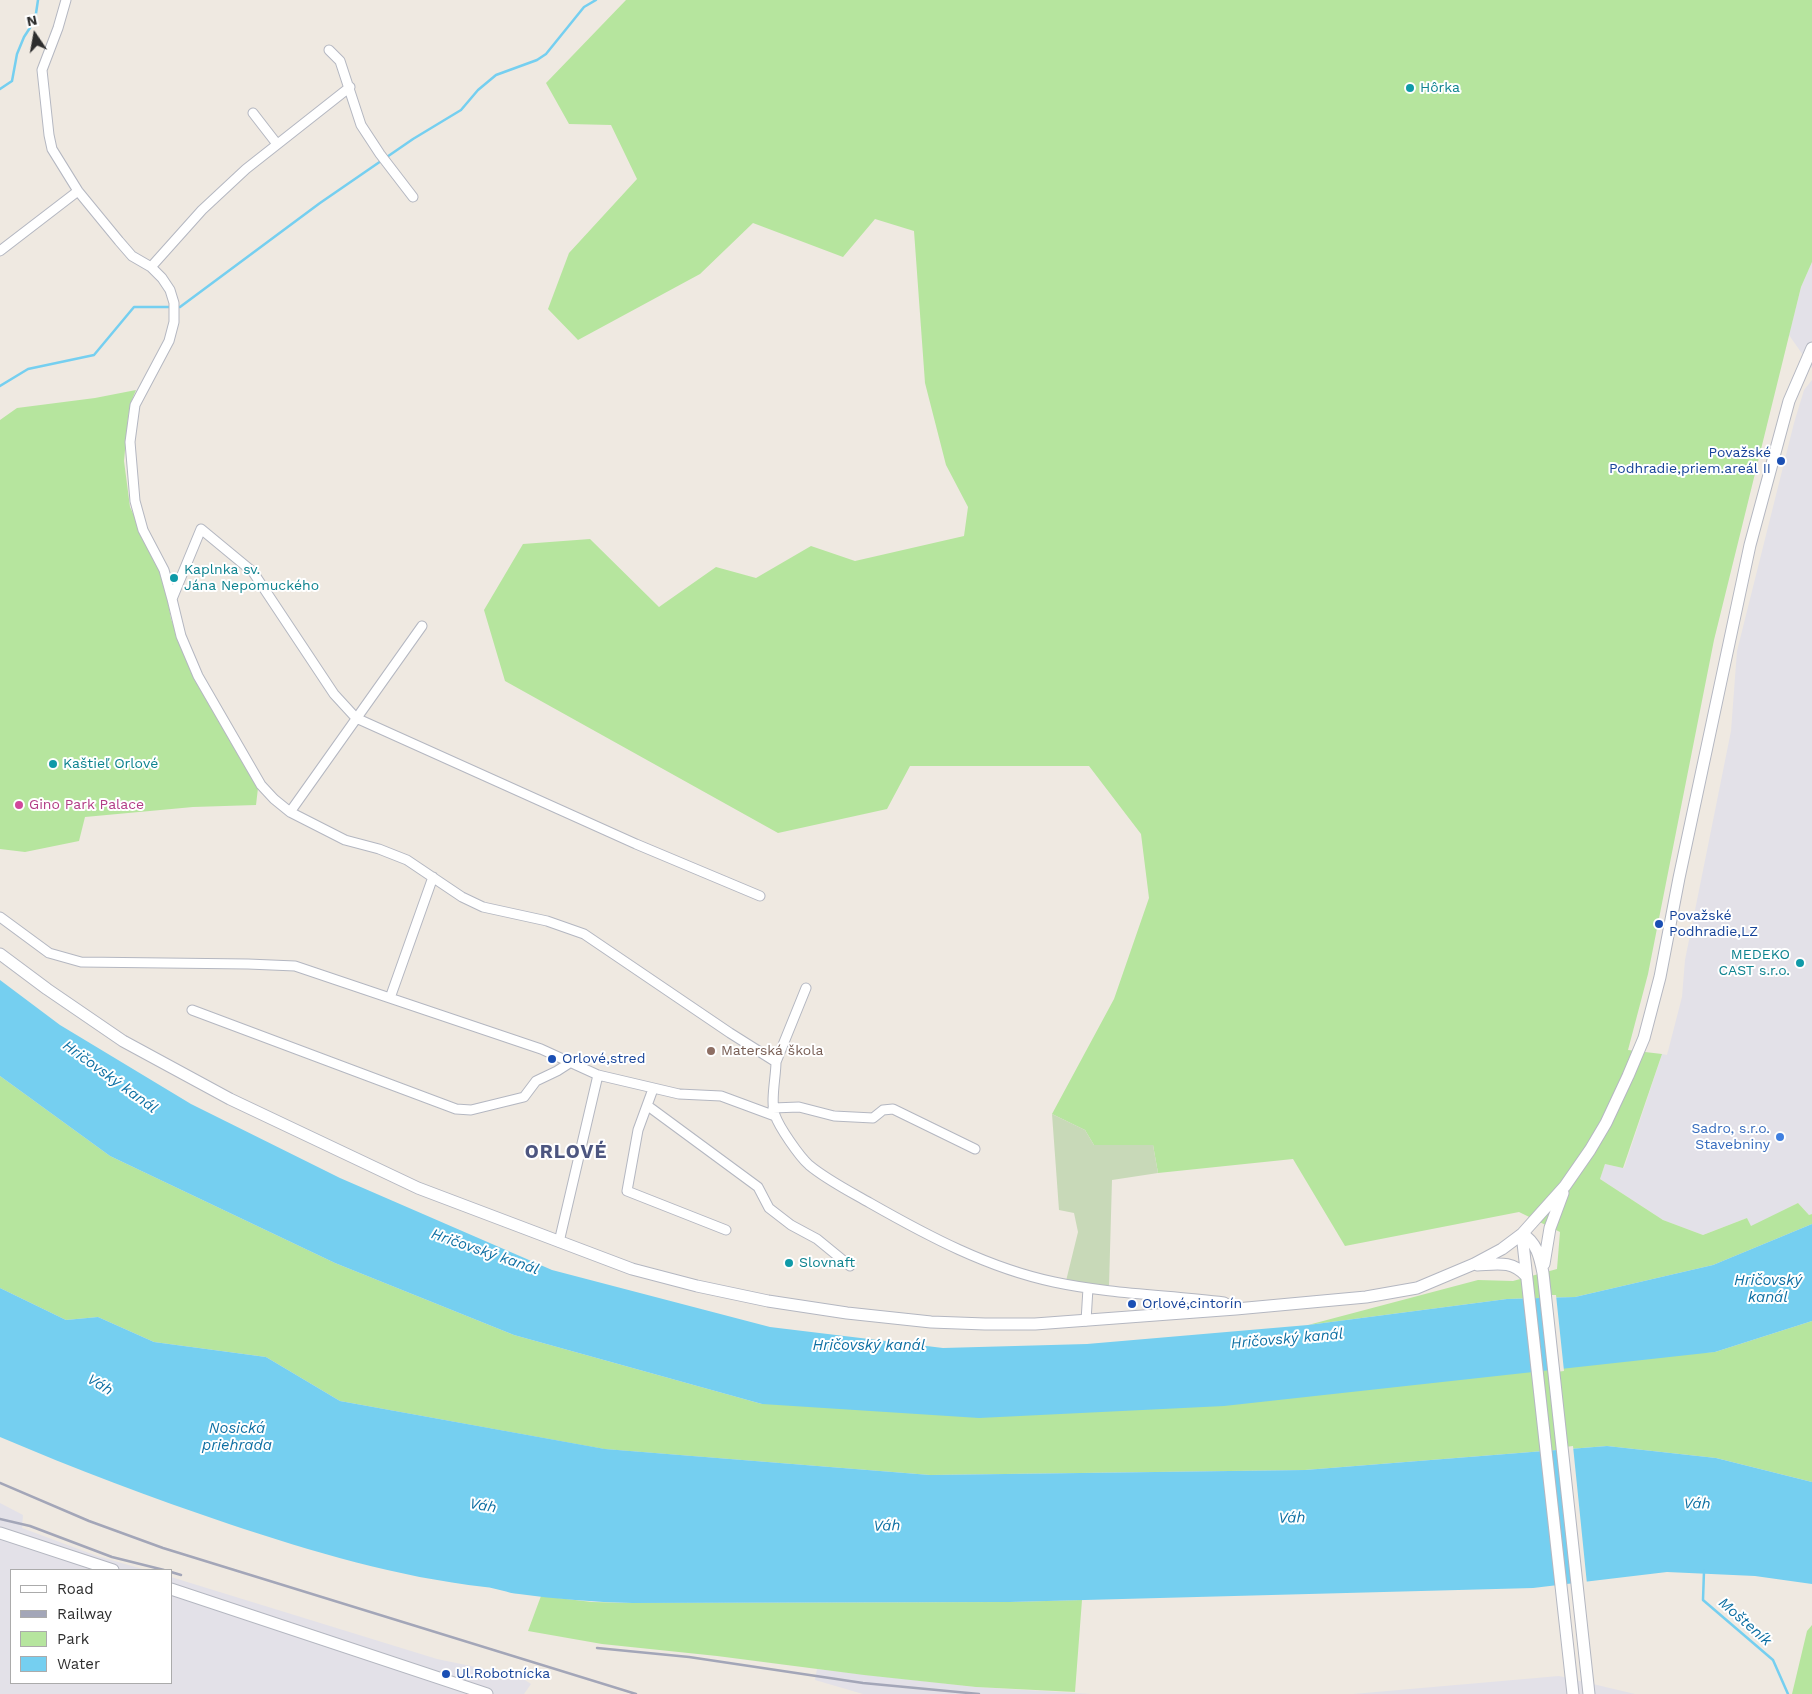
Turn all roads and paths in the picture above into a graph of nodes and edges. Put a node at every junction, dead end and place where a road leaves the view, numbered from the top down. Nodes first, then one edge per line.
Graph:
1 (66, 0) edge
2 (329, 50) dead end
3 (350, 87) junction
4 (254, 113) dead end
5 (277, 144) junction
6 (78, 191) junction
7 (413, 197) dead end
8 (0, 251) edge
9 (151, 267) junction
10 (1812, 348) edge
11 (172, 599) junction
12 (422, 626) dead end
13 (356, 718) junction
14 (290, 812) junction
15 (432, 877) junction
16 (760, 896) dead end
17 (0, 917) edge
18 (0, 954) edge
19 (806, 988) dead end
20 (390, 998) junction
21 (192, 1010) dead end
22 (571, 1062) junction
23 (776, 1062) junction
24 (598, 1074) junction
25 (654, 1089) junction
26 (648, 1106) junction
27 (774, 1112) junction
28 (975, 1149) dead end
29 (1565, 1186) junction
30 (726, 1230) dead end
31 (1522, 1234) junction
32 (559, 1242) junction
33 (850, 1266) dead end
34 (1471, 1266) junction
35 (1544, 1279) junction
36 (1527, 1281) junction
37 (1088, 1288) junction
38 (1236, 1309) junction
39 (1086, 1321) junction
40 (0, 1533) edge
41 (110, 1569) edge
42 (172, 1590) edge
43 (488, 1694) edge
44 (1573, 1694) edge
45 (1589, 1694) edge

1 - 6 street
2 - 3 street
3 - 5 street
3 - 7 street
4 - 5 street
5 - 9 street
6 - 8 street
6 - 9 street
9 - 11 street
10 - 29 main road
11 - 13 street
11 - 14 street
12 - 13 street
13 - 14 street
13 - 16 street
14 - 15 street
15 - 20 street
15 - 23 street
17 - 20 street
18 - 32 main road
19 - 23 street
20 - 22 street
21 - 22 street
22 - 24 street
23 - 27 street
24 - 25 street
24 - 32 street
25 - 26 street
25 - 27 street
26 - 30 street
26 - 33 street
27 - 28 street
27 - 37 street
29 - 31 main road
29 - 35 main road
31 - 34 main road
31 - 35 main road
31 - 36 main road
32 - 39 main road
34 - 36 main road
34 - 38 main road
35 - 45 main road
36 - 44 main road
37 - 38 street
37 - 39 street
38 - 39 main road
40 - 41 main road
42 - 43 main road

